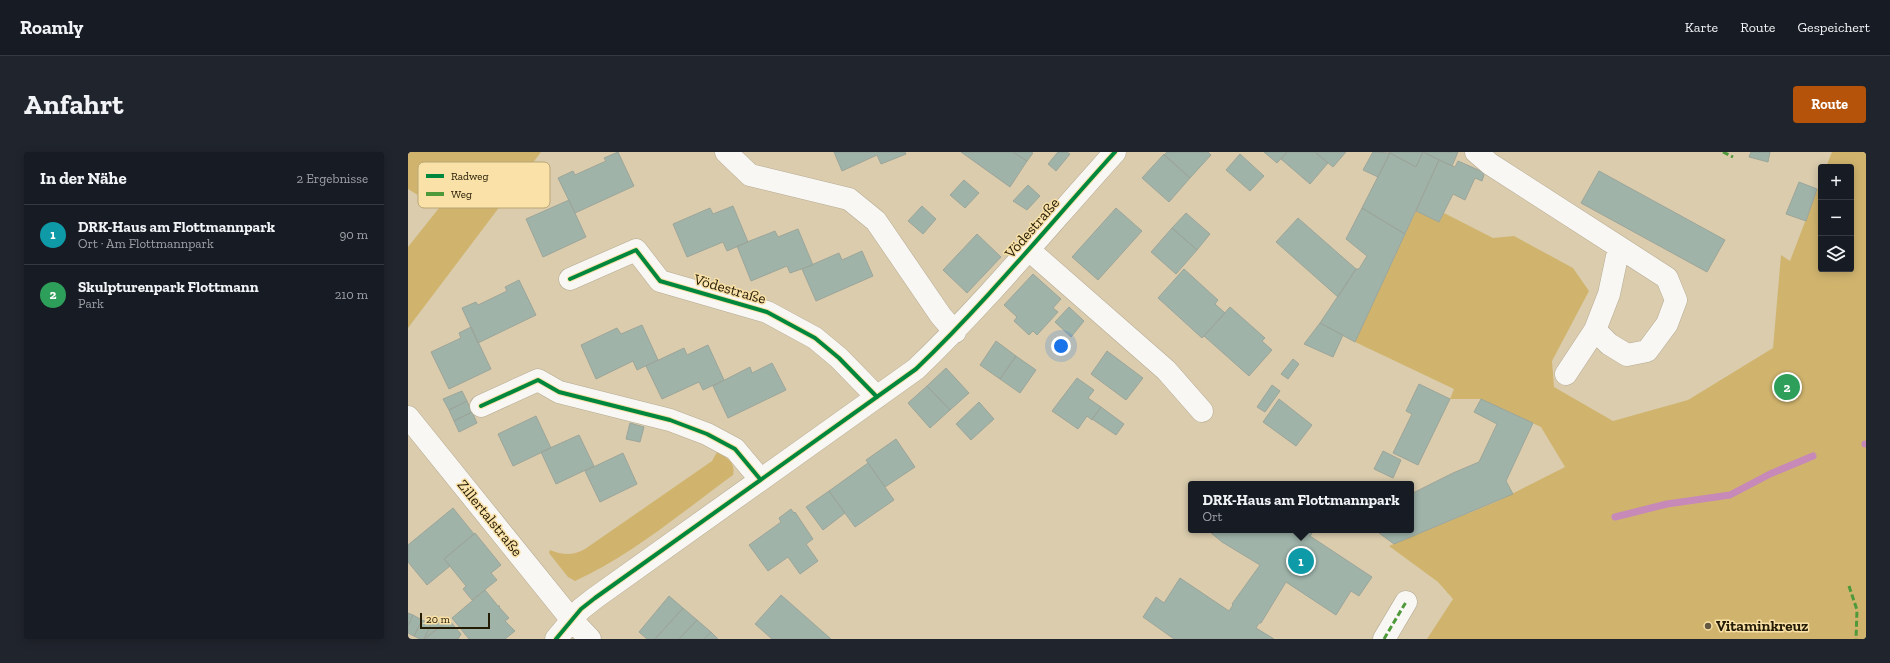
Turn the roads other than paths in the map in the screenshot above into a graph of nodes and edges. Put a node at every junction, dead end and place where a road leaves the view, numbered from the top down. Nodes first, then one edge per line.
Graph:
1 (726, 152) edge
2 (1115, 152) edge
3 (1476, 152) edge
4 (1619, 247) junction
5 (1030, 250) junction
6 (570, 279) dead end
7 (1595, 330) junction
8 (955, 332) junction
9 (1566, 374) dead end
10 (876, 397) junction
11 (481, 406) dead end
12 (1202, 411) dead end
13 (408, 416) edge
14 (760, 478) junction
15 (1406, 602) dead end
16 (572, 619) junction
17 (556, 639) edge
18 (590, 639) edge
19 (1384, 639) edge

1 - 8 street
2 - 5 street, Vödestraße
3 - 4 street
4 - 7 street
4 - 7 street
5 - 8 street, Vödestraße
5 - 12 street
6 - 10 street, Vödestraße
7 - 9 street
8 - 10 street, Vödestraße
10 - 14 street, Vödestraße
11 - 14 street
13 - 16 street, Zillertalstraße
14 - 16 street, Vödestraße
15 - 19 street
16 - 17 street, Vödestraße
16 - 18 street, Zillertalstraße

